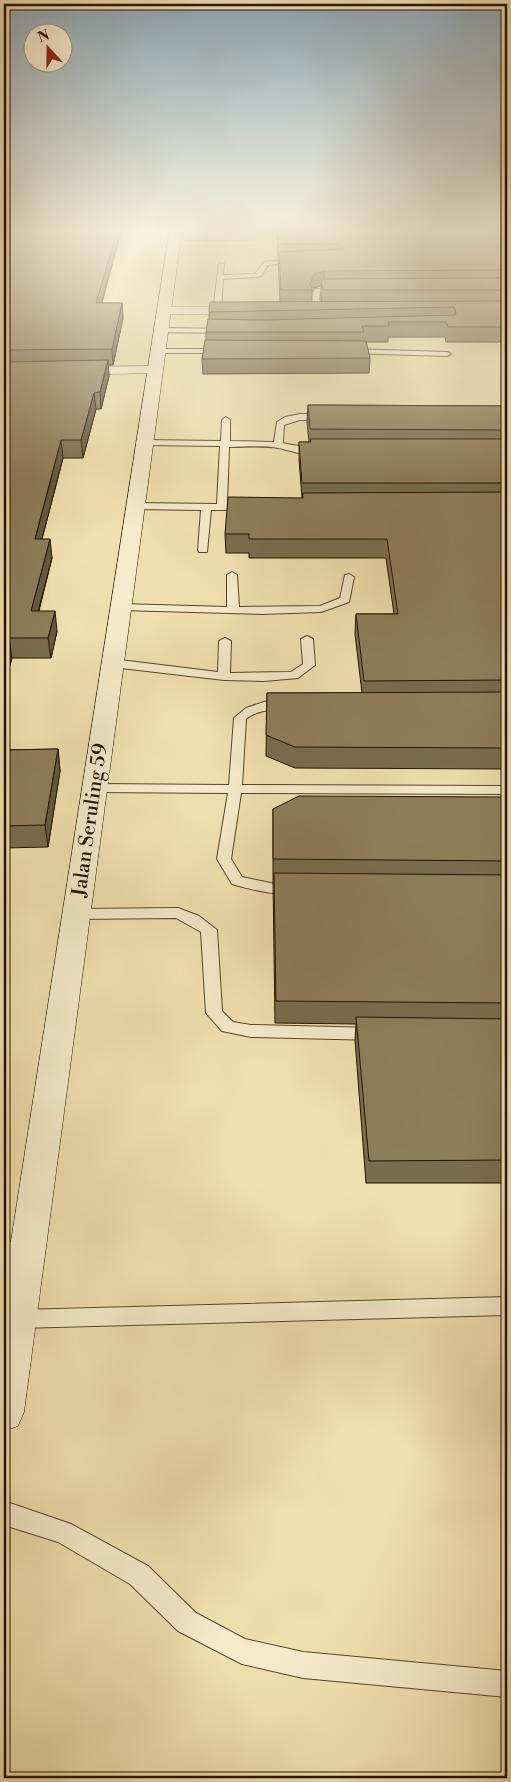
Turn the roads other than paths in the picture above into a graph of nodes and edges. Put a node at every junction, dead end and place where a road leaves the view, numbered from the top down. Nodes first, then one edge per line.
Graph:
1 (164, 311) edge
2 (217, 311) edge
3 (236, 331) edge
4 (160, 341) junction
5 (237, 351) edge
6 (342, 351) edge
7 (447, 354) dead end
8 (4, 372) edge
9 (337, 417) edge
10 (226, 420) dead end
11 (145, 442) junction
12 (225, 444) junction
13 (278, 445) junction
14 (330, 451) edge
15 (135, 506) junction
16 (206, 507) junction
17 (222, 507) junction
18 (261, 507) edge
19 (203, 550) dead end
20 (232, 575) dead end
21 (349, 577) dead end
22 (120, 607) junction
23 (232, 610) junction
24 (307, 639) dead end
25 (225, 641) dead end
26 (112, 663) junction
27 (224, 676) junction
28 (298, 705) edge
29 (94, 788) junction
30 (235, 789) junction
31 (507, 790) edge
32 (304, 889) edge
33 (76, 914) junction
34 (391, 1034) edge
35 (15, 1257) edge
36 (507, 1306) edge
37 (18, 1319) junction
38 (4, 1412) edge
39 (4, 1513) edge
40 (507, 1684) edge

1 - 4 main road, Jalan Seruling 59
2 - 4 main road
3 - 4 lane
4 - 5 lane
4 - 8 main road
4 - 11 main road, Jalan Seruling 59
6 - 7 lane
9 - 13 lane
10 - 12 lane
11 - 12 lane
11 - 15 main road, Jalan Seruling 59
12 - 13 lane
12 - 17 lane
13 - 14 lane
15 - 16 lane
15 - 22 main road, Jalan Seruling 59
16 - 17 lane
16 - 19 lane
17 - 18 lane
20 - 23 lane
21 - 23 lane
22 - 23 lane
22 - 26 main road, Jalan Seruling 59
24 - 27 lane
25 - 27 lane
26 - 27 lane
26 - 29 main road, Jalan Seruling 59
28 - 30 lane
29 - 30 lane
29 - 33 main road, Jalan Seruling 59
30 - 31 lane
30 - 32 lane
33 - 34 lane
33 - 35 main road, Jalan Seruling 59
35 - 37 main road, Jalan Seruling 59
36 - 37 lane
37 - 38 main road, Jalan Seruling 59
39 - 40 lane

